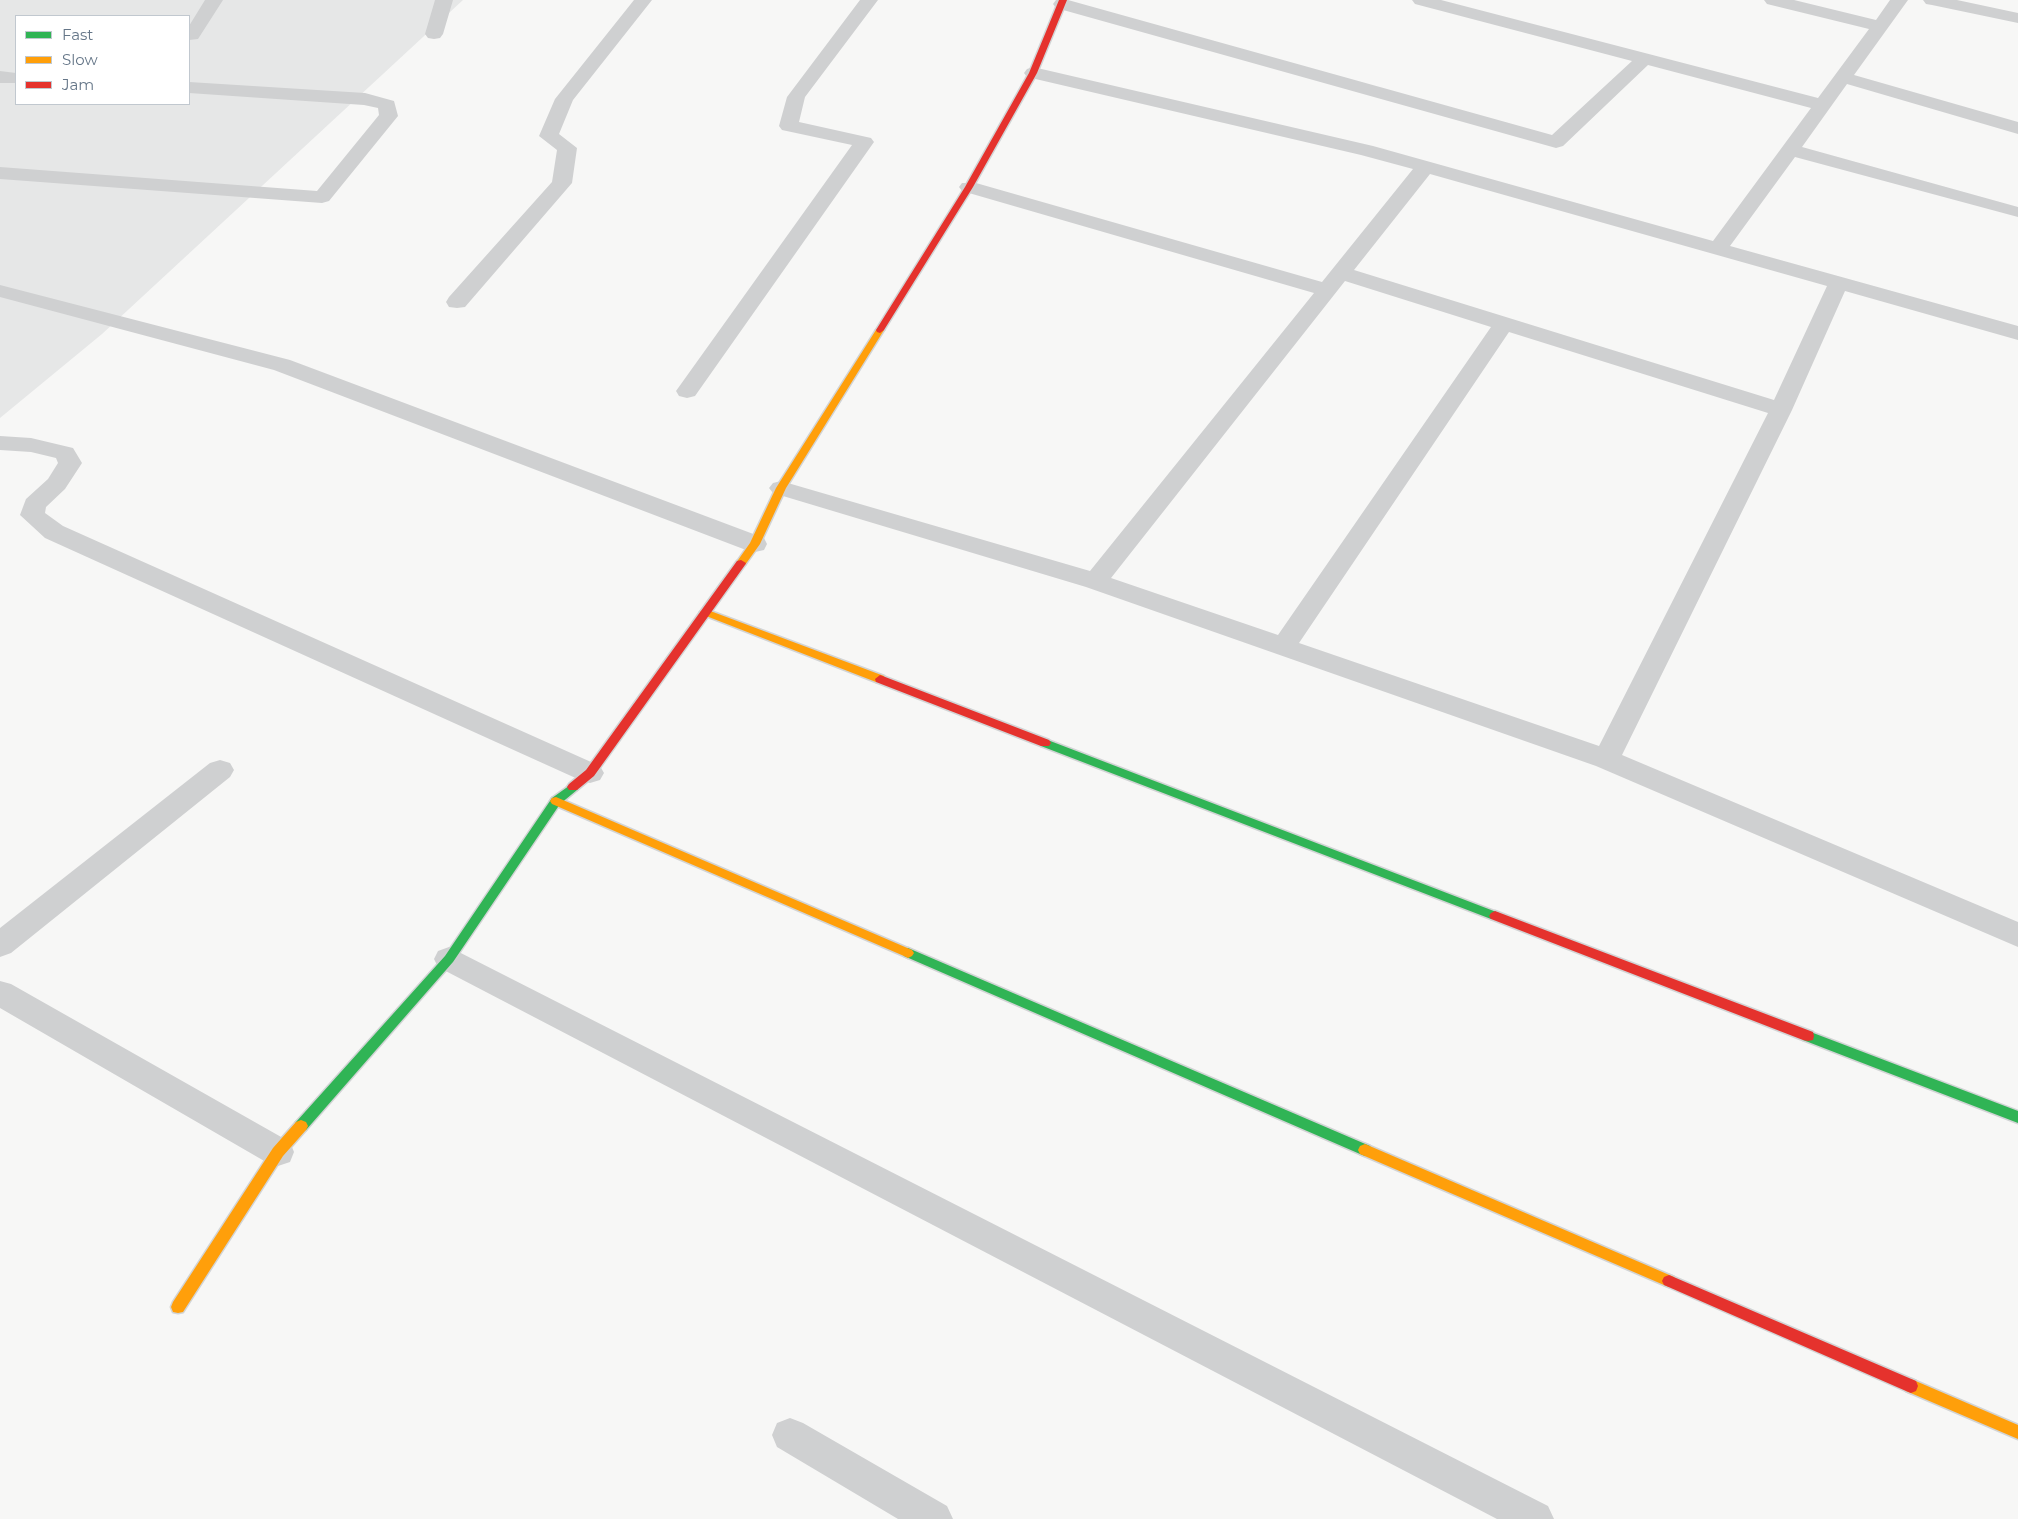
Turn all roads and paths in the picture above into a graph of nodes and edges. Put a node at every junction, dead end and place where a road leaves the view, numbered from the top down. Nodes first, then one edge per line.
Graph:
1 (214, 0) edge
2 (444, 0) edge
3 (643, 0) edge
4 (869, 0) edge
5 (1422, 0) edge
6 (1773, 0) edge
7 (1899, 0) edge
8 (1932, 0) edge
9 (1063, 2) edge
10 (2018, 18) edge
11 (1879, 26) junction
12 (434, 34) dead end
13 (192, 35) dead end
14 (1646, 58) junction
15 (1033, 73) junction
16 (1842, 76) junction
17 (0, 77) edge
18 (15, 78) edge
19 (190, 87) edge
20 (1822, 104) junction
21 (2018, 128) edge
22 (1789, 149) junction
23 (1426, 166) junction
24 (0, 173) edge
25 (969, 186) junction
26 (2015, 212) dead end
27 (1718, 248) junction
28 (1334, 281) junction
29 (1839, 282) junction
30 (0, 291) edge
31 (457, 302) dead end
32 (1504, 324) junction
33 (2018, 333) edge
34 (687, 391) dead end
35 (1781, 410) junction
36 (0, 443) edge
37 (781, 488) junction
38 (755, 544) junction
39 (1095, 581) junction
40 (705, 612) junction
41 (1284, 647) junction
42 (1606, 759) junction
43 (220, 770) dead end
44 (590, 773) junction
45 (556, 801) junction
46 (7, 929) edge
47 (2018, 935) edge
48 (449, 958) junction
49 (0, 993) edge
50 (2018, 1117) edge
51 (278, 1152) junction
52 (178, 1307) dead end
53 (2018, 1432) edge
54 (790, 1435) dead end
55 (934, 1519) edge
56 (1535, 1519) edge

1 - 13 street
2 - 12 street
3 - 31 street
4 - 34 street
5 - 14 street
6 - 11 street
7 - 11 street
8 - 10 street
9 - 14 street
9 - 15 street
11 - 16 street
14 - 20 street
15 - 23 street
15 - 25 street
16 - 20 street
16 - 21 street
17 - 18 street
19 - 24 street
20 - 22 street
22 - 26 street
22 - 27 street
23 - 27 street
23 - 28 street
25 - 28 street
25 - 37 street
27 - 29 street
28 - 32 street
28 - 39 street
29 - 33 street
29 - 35 street
30 - 38 street
32 - 35 street
32 - 41 street
35 - 42 street
36 - 44 street
37 - 38 street
37 - 39 street
38 - 40 street
39 - 41 street
40 - 44 street
40 - 50 street
41 - 42 street
42 - 47 street
43 - 46 street
44 - 45 street
45 - 48 street
45 - 53 street
48 - 51 street
48 - 56 street
49 - 51 street
51 - 52 street
54 - 55 street

